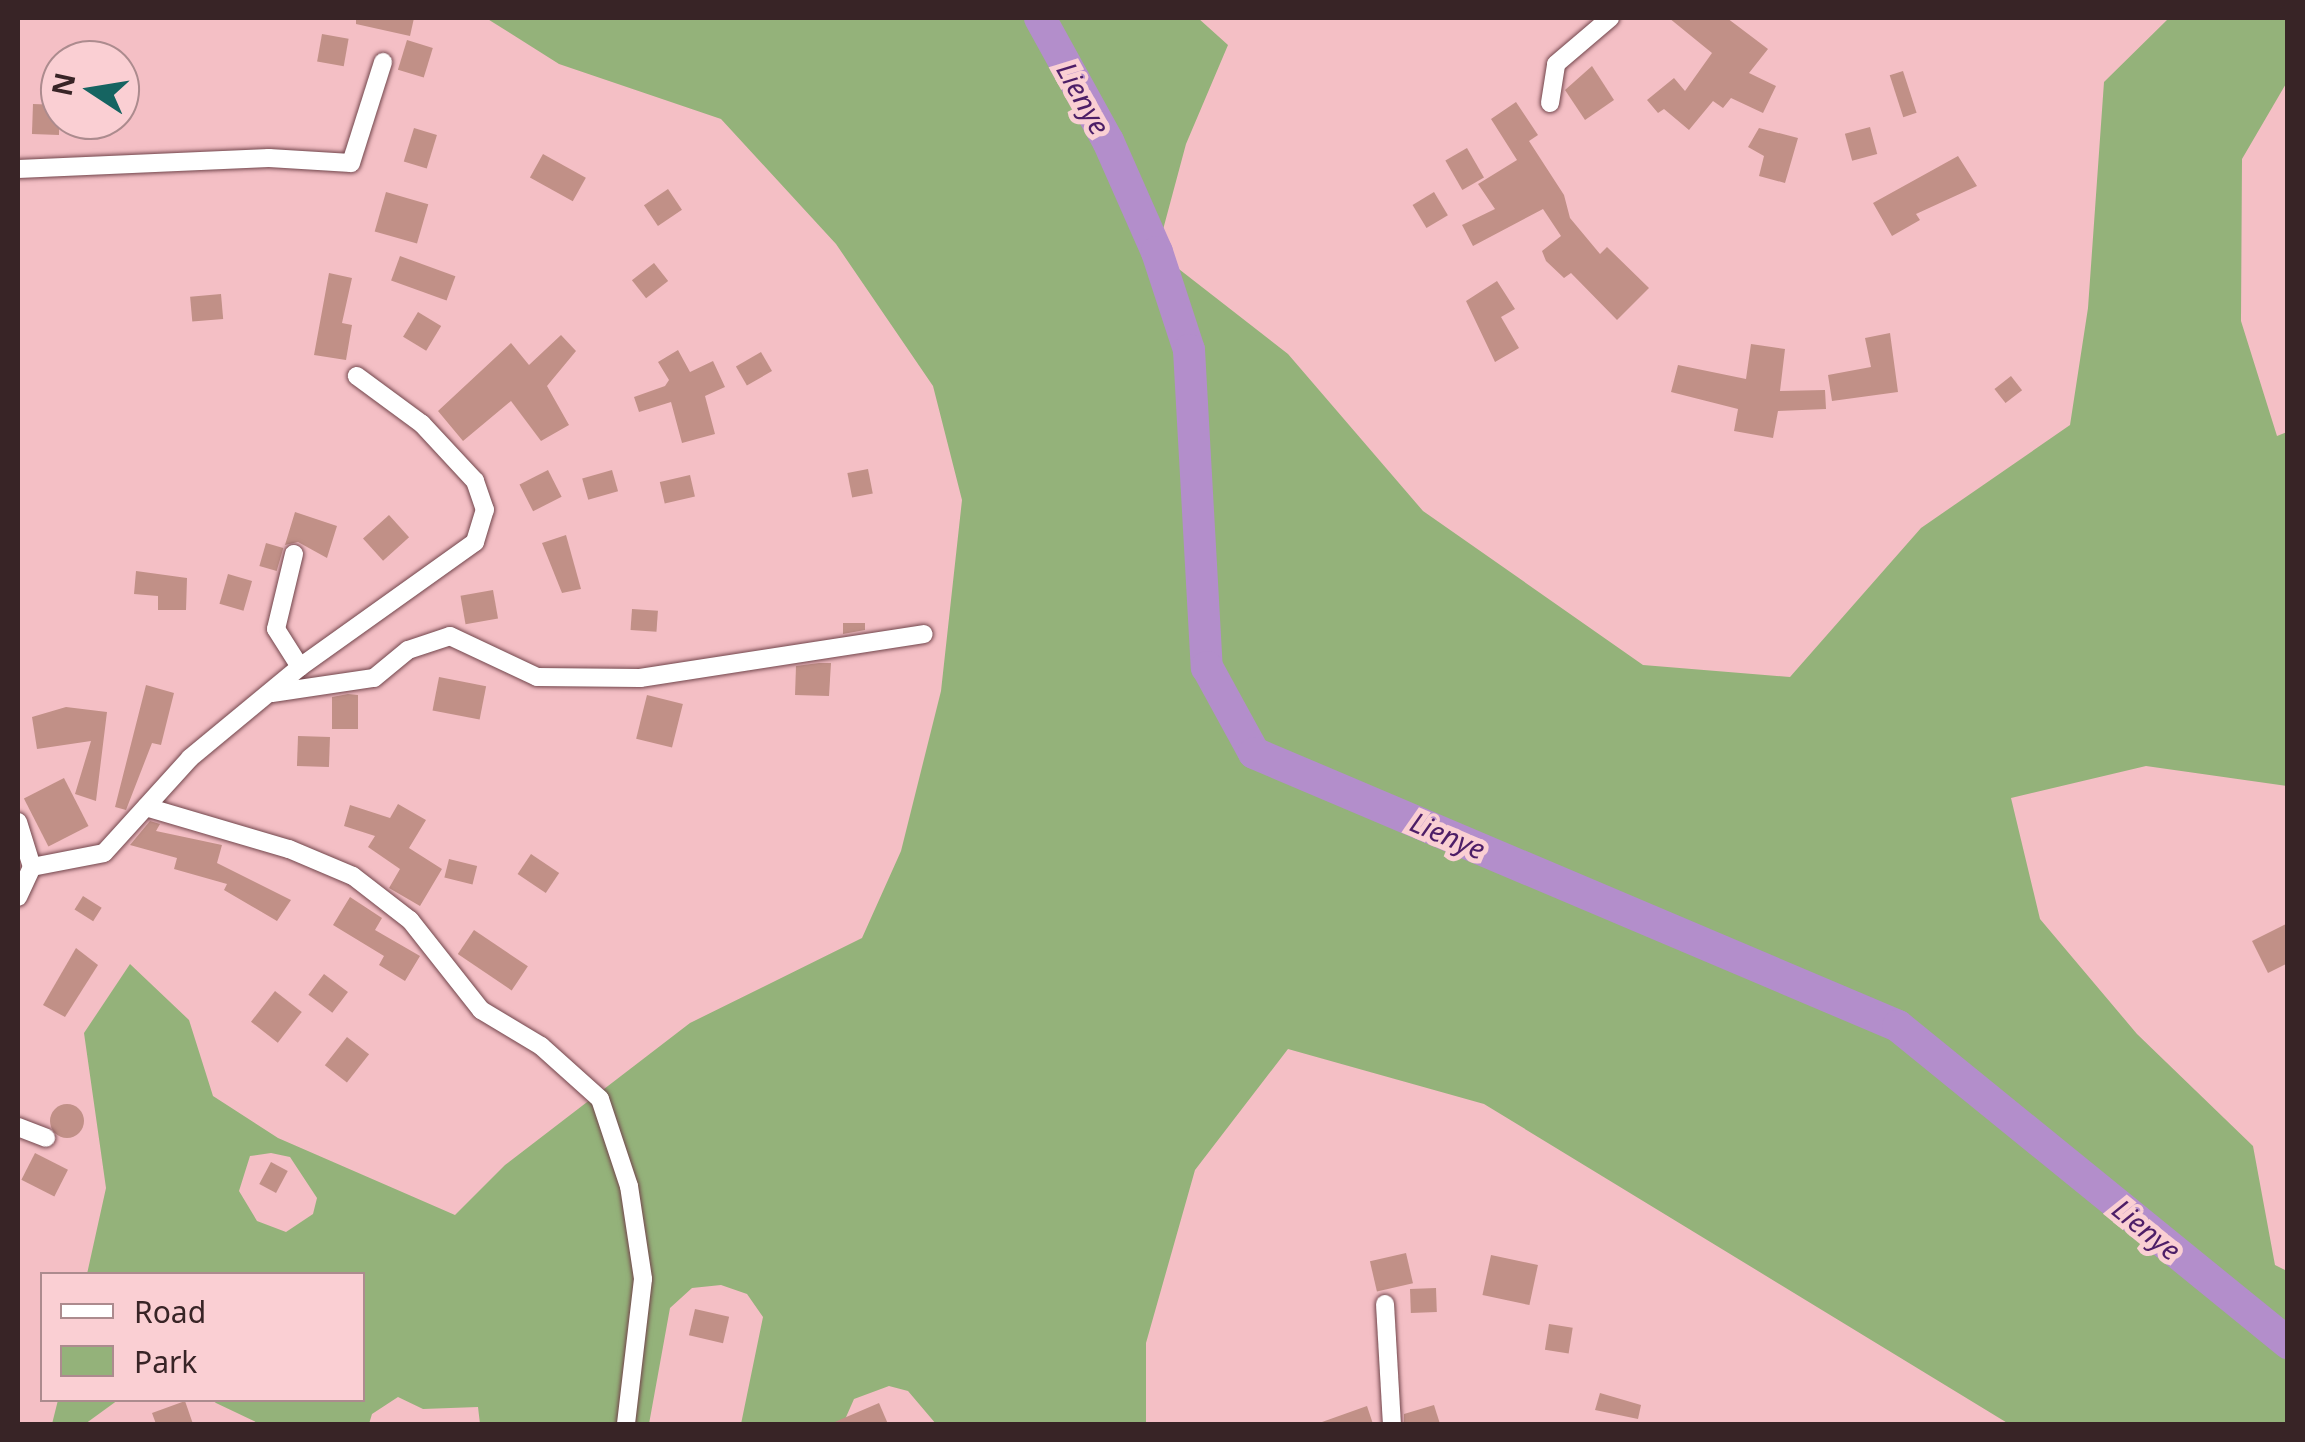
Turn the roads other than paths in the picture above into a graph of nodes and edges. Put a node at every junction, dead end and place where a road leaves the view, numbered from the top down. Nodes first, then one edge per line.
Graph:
1 (1610, 18) edge
2 (384, 62) dead end
3 (1550, 103) dead end
4 (18, 169) edge
5 (357, 376) dead end
6 (294, 554) dead end
7 (924, 634) dead end
8 (300, 667) junction
9 (271, 693) junction
10 (146, 807) junction
11 (18, 822) edge
12 (32, 867) junction
13 (18, 897) edge
14 (18, 1127) edge
15 (46, 1138) dead end
16 (1385, 1304) dead end
17 (626, 1424) edge
18 (1392, 1424) edge

1 - 3 street
2 - 4 street
5 - 8 street
6 - 8 street
7 - 9 street
8 - 9 street
9 - 10 street
10 - 12 street
10 - 17 street
11 - 12 street
12 - 13 street
14 - 15 street
16 - 18 street

